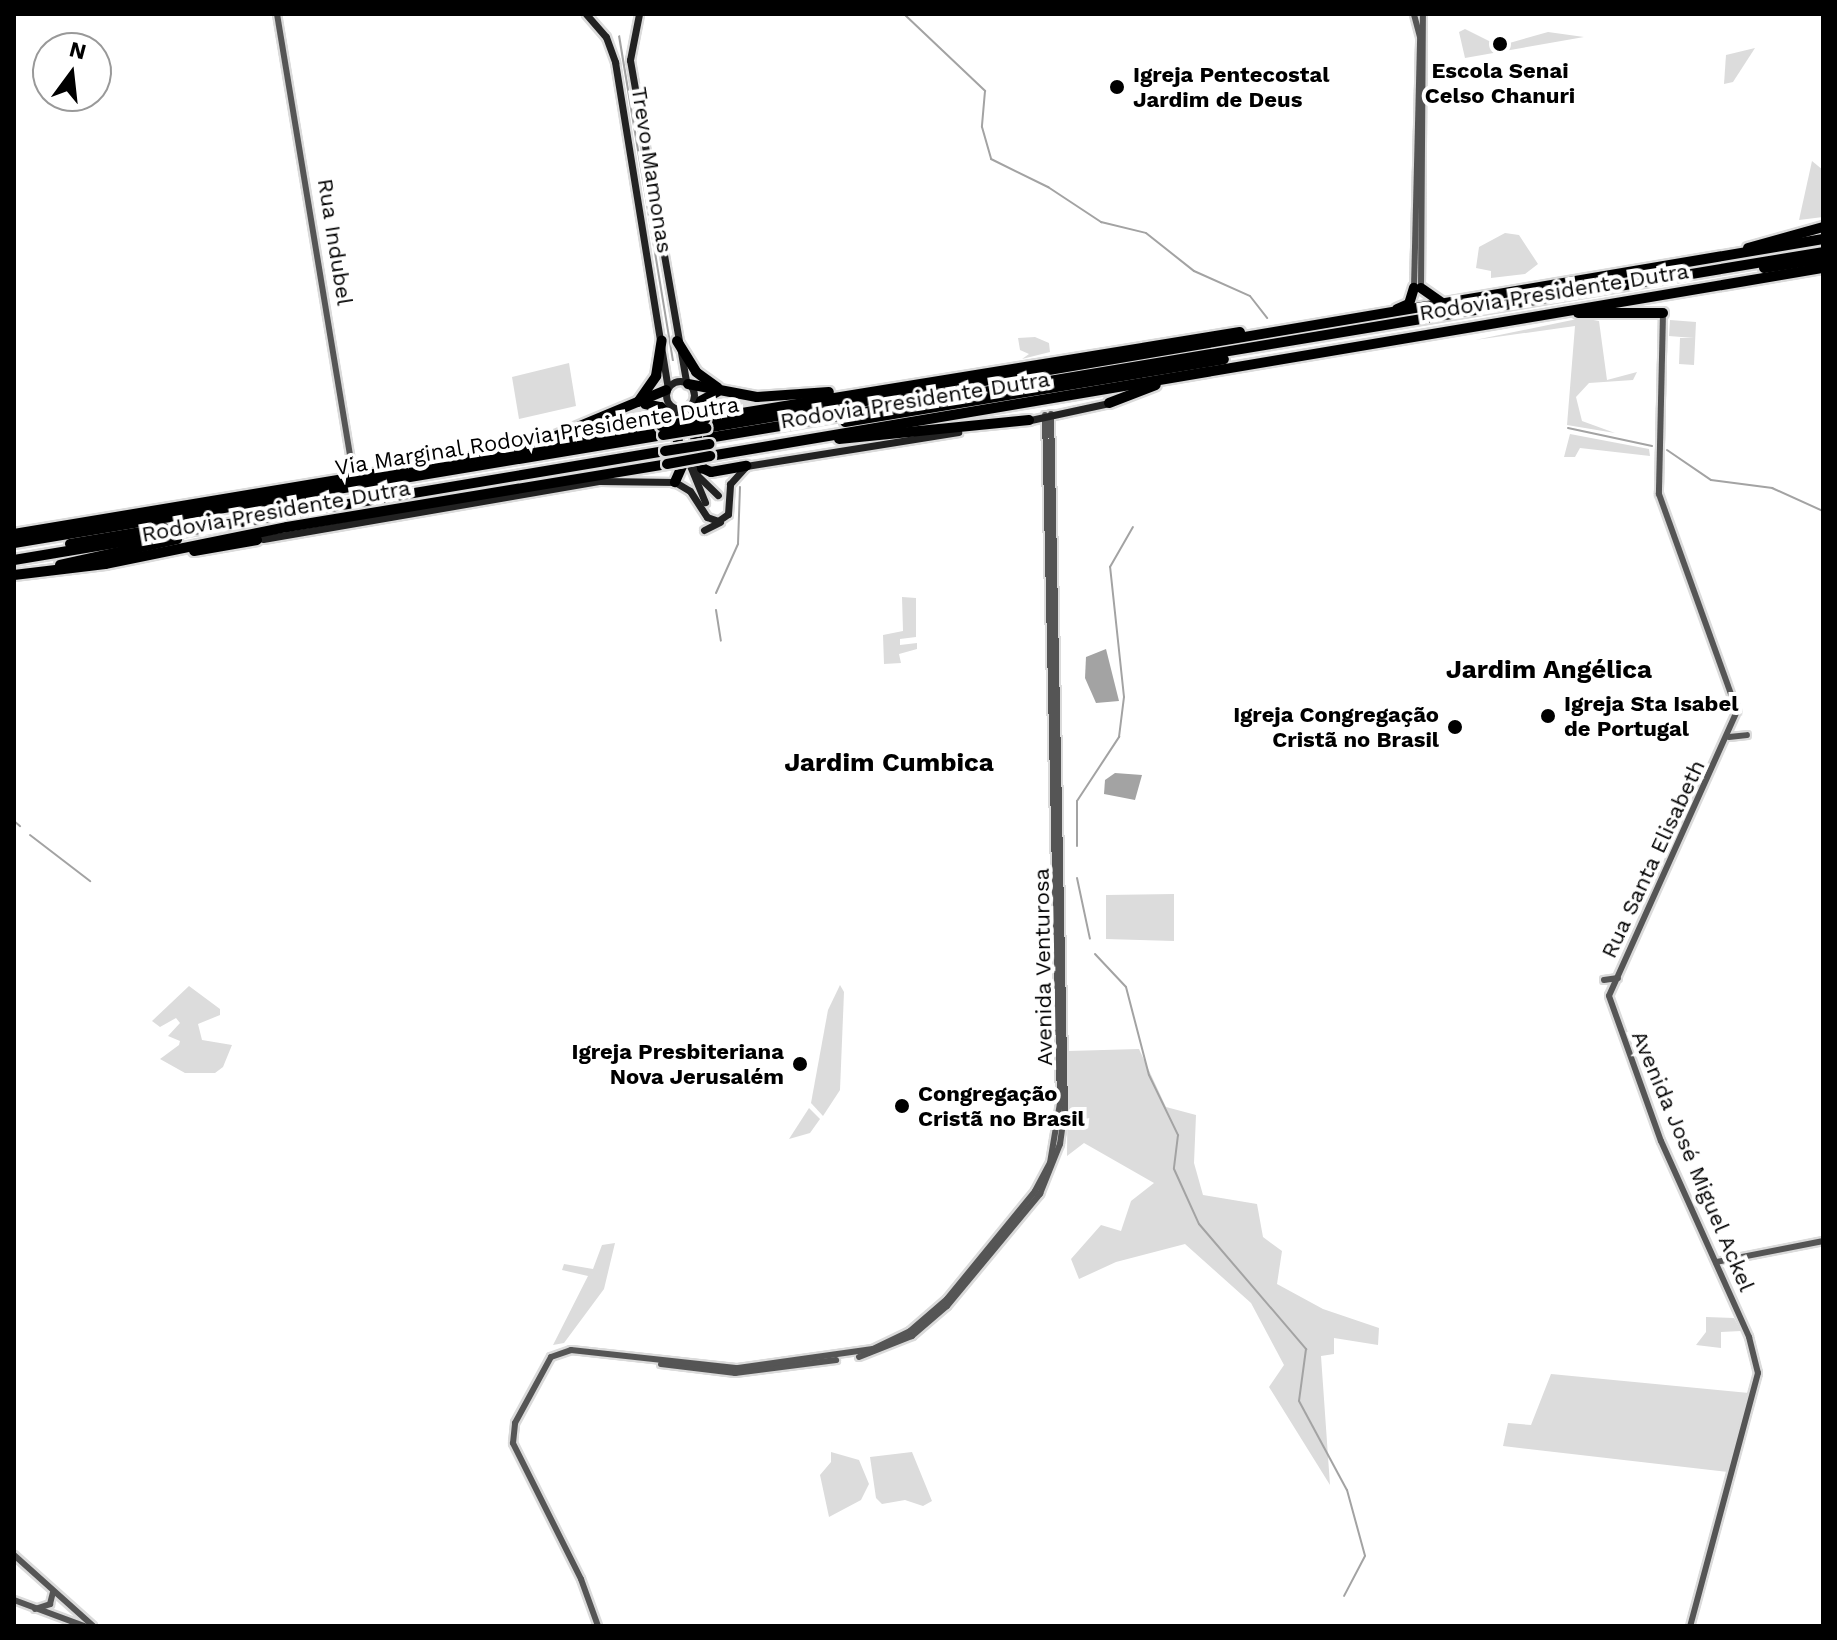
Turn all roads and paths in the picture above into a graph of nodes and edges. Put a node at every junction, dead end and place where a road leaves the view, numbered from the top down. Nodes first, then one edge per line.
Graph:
1 (277, 14) edge
2 (586, 14) edge
3 (596, 14) edge
4 (1414, 14) edge
5 (1423, 14) edge
6 (637, 15) edge
7 (599, 28) junction
8 (1823, 227) edge
9 (1823, 239) edge
10 (1823, 249) edge
11 (1823, 259) edge
12 (1675, 267) junction
13 (1823, 268) edge
14 (1417, 288) junction
15 (1482, 299) junction
16 (1560, 311) junction
17 (1663, 313) joint
18 (1356, 319) junction
19 (1261, 335) junction
20 (662, 340) junction
21 (677, 341) junction
22 (1181, 376) junction
23 (687, 383) junction
24 (667, 389) junction
25 (887, 389) junction
26 (723, 392) junction
27 (1109, 403) joint
28 (690, 405) junction
29 (633, 407) junction
30 (673, 408) junction
31 (1048, 415) junction
32 (1029, 420) junction
33 (707, 437) junction
34 (663, 439) junction
35 (778, 443) junction
36 (518, 450) junction
37 (746, 466) junction
38 (354, 477) junction
39 (675, 482) junction
40 (718, 495) junction
41 (728, 501) junction
42 (704, 506) junction
43 (723, 519) junction
44 (256, 520) junction
45 (704, 530) dead end
46 (14, 534) edge
47 (263, 539) joint
48 (14, 543) edge
49 (14, 553) edge
50 (137, 557) junction
51 (14, 560) edge
52 (51, 569) junction
53 (14, 575) edge
54 (1747, 735) dead end
55 (1729, 737) junction
56 (1618, 978) junction
57 (1604, 980) dead end
58 (1609, 996) joint
59 (1823, 1241) edge
60 (1716, 1262) junction
61 (686, 1353) dead end
62 (650, 1360) junction
63 (679, 1361) junction
64 (692, 1364) junction
65 (14, 1555) edge
66 (14, 1564) edge
67 (29, 1565) junction
68 (52, 1588) junction
69 (14, 1600) edge
70 (28, 1608) junction
71 (84, 1626) edge
72 (93, 1626) edge
73 (598, 1626) edge
74 (1690, 1626) edge

1 - 38 street, Rua Indubel
2 - 7 main road, Trevo Mamonas
3 - 7 main road
4 - 14 street
5 - 14 street
6 - 21 main road, Trevo Mamonas
7 - 20 main road, Trevo Mamonas
8 - 12 highway
9 - 12 highway, Via Marginal Rodovia Presidente Dutra
10 - 33 highway, Rodovia Presidente Dutra
11 - 33 highway, Rodovia Presidente Dutra
12 - 15 highway, Via Marginal Rodovia Presidente Dutra
13 - 16 highway, Rodovia Presidente Dutra
14 - 15 highway
14 - 18 highway
15 - 18 highway, Via Marginal Rodovia Presidente Dutra
16 - 17 highway
16 - 22 highway, Rodovia Presidente Dutra
17 - 55 street, Rua Santa Elisabeth
18 - 19 highway, Via Marginal Rodovia Presidente Dutra
19 - 25 highway
19 - 33 highway, Via Marginal Rodovia Presidente Dutra
20 - 24 main road, Trevo Mamonas
20 - 29 highway
21 - 23 main road, Trevo Mamonas
21 - 26 highway
22 - 27 highway
22 - 35 highway, Rodovia Presidente Dutra
23 - 24 main road
23 - 26 highway
23 - 28 main road
24 - 29 highway
24 - 30 main road
25 - 26 highway
25 - 33 highway
26 - 37 highway
27 - 31 main road
28 - 30 main road
28 - 40 main road
29 - 36 highway
29 - 39 highway
30 - 42 main road
31 - 32 main road
31 - 64 street, Avenida Venturosa
32 - 35 highway
32 - 37 main road
33 - 34 highway, bridge
33 - 34 highway, Rodovia Presidente Dutra
33 - 35 highway, Rodovia Presidente Dutra
33 - 50 highway, Rodovia Presidente Dutra, bridge
34 - 36 highway
34 - 44 highway, Rodovia Presidente Dutra
34 - 48 highway, Via Marginal Rodovia Presidente Dutra
34 - 49 highway, Rodovia Presidente Dutra
36 - 38 highway
37 - 41 main road
38 - 46 highway
39 - 42 main road
39 - 47 main road
40 - 41 main road
40 - 42 main road
41 - 43 main road
42 - 43 main road
43 - 45 main road
44 - 51 highway, Rodovia Presidente Dutra
44 - 52 highway
47 - 50 highway
50 - 52 highway, Rodovia Presidente Dutra
52 - 53 highway, Rodovia Presidente Dutra
54 - 55 street
55 - 56 street, Rua Santa Elisabeth
56 - 57 street, Rua Santa Elisabeth
56 - 58 street, Rua Santa Elisabeth
58 - 60 street, Avenida José Miguel Ackel
59 - 60 street
60 - 74 street, Avenida José Miguel Ackel
61 - 63 street
62 - 63 street
62 - 64 street
62 - 73 street
63 - 64 street
65 - 67 street
66 - 67 street
67 - 68 street
68 - 70 street
68 - 72 street
69 - 70 street
70 - 71 street

